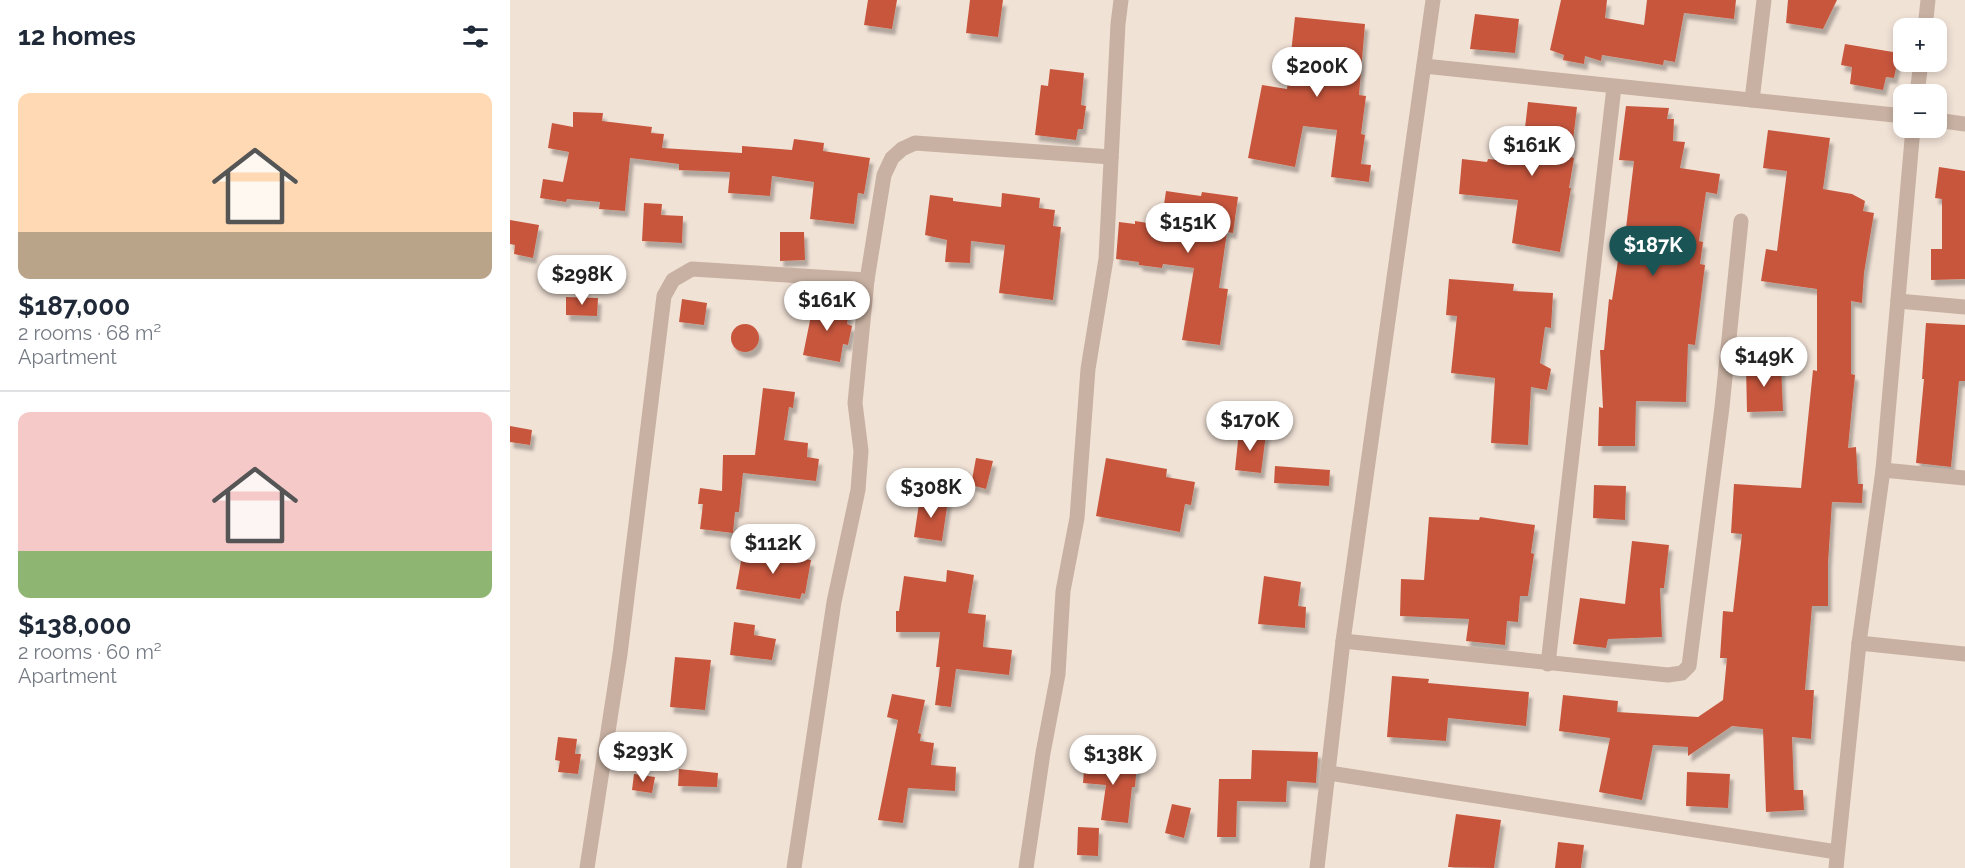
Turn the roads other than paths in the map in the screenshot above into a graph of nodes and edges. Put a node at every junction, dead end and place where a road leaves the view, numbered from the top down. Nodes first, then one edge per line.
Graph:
1 (1121, 0) edge
2 (1433, 0) edge
3 (1764, 0) edge
4 (1928, 0) edge
5 (1926, 18) edge
6 (1424, 66) junction
7 (1614, 87) junction
8 (1752, 100) junction
9 (1893, 115) edge
10 (1947, 121) edge
11 (1965, 123) edge
12 (1912, 138) edge
13 (1111, 158) junction
14 (1741, 221) dead end
15 (867, 280) junction
16 (1898, 301) junction
17 (1965, 307) edge
18 (1883, 470) junction
19 (1965, 478) edge
20 (1344, 641) junction
21 (1859, 643) junction
22 (1965, 654) edge
23 (1548, 664) junction
24 (1329, 773) junction
25 (1837, 852) junction
26 (587, 868) edge
27 (794, 868) edge
28 (1026, 868) edge
29 (1317, 868) edge
30 (1836, 868) edge

1 - 13 street
2 - 6 street
3 - 8 street
4 - 5 street
6 - 7 street
6 - 20 street
7 - 8 street
7 - 23 street
8 - 9 street
10 - 11 street
12 - 16 street
13 - 15 street
13 - 28 street
14 - 23 street
15 - 26 street
15 - 27 street
16 - 17 street
16 - 18 street
18 - 19 street
18 - 21 street
20 - 23 street
20 - 24 street
21 - 22 street
21 - 25 street
24 - 25 street
24 - 29 street
25 - 30 street

